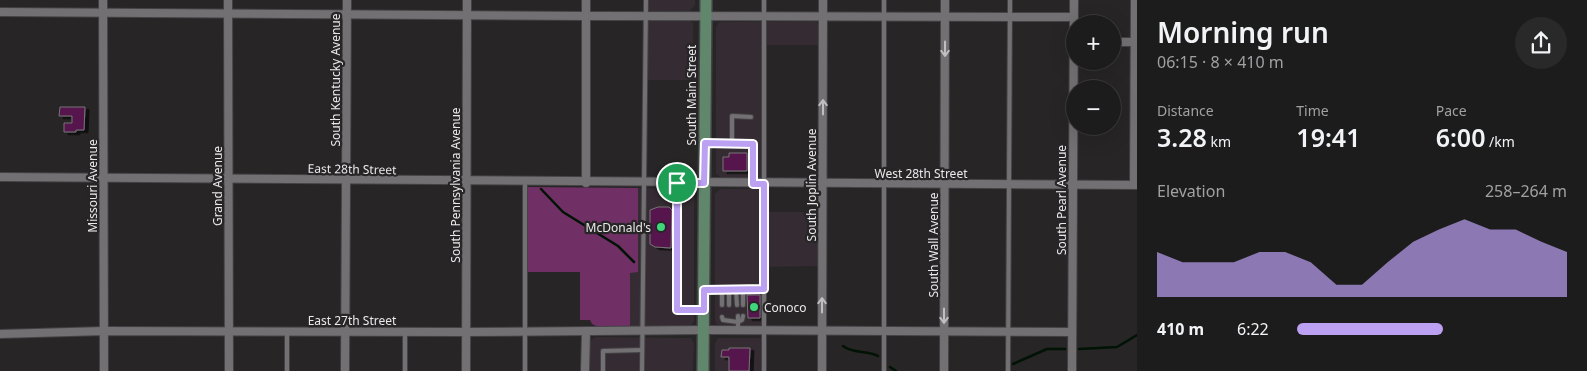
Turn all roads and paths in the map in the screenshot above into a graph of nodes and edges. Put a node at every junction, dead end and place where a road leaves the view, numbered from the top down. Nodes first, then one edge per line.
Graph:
1 (103, 0) edge
2 (228, 0) edge
3 (347, 0) edge
4 (467, 0) edge
5 (586, 0) edge
6 (646, 0) edge
7 (706, 0) edge
8 (764, 0) edge
9 (823, 0) edge
10 (884, 0) edge
11 (945, 0) edge
12 (1010, 0) edge
13 (1074, 0) edge
14 (1136, 0) edge
15 (0, 12) edge
16 (103, 12) junction
17 (228, 13) junction
18 (346, 14) junction
19 (467, 15) junction
20 (764, 15) junction
21 (823, 15) junction
22 (1074, 15) edge
23 (586, 16) junction
24 (646, 16) junction
25 (706, 16) junction
26 (884, 16) junction
27 (945, 16) junction
28 (1010, 16) junction
29 (1066, 17) edge
30 (1121, 42) edge
31 (1135, 42) junction
32 (1074, 70) edge
33 (752, 117) dead end
34 (705, 143) junction
35 (732, 143) junction
36 (0, 177) edge
37 (104, 178) junction
38 (228, 179) junction
39 (346, 180) junction
40 (466, 182) junction
41 (525, 182) junction
42 (586, 183) junction
43 (645, 183) junction
44 (677, 183) junction
45 (704, 183) junction
46 (753, 184) junction
47 (764, 184) junction
48 (822, 184) junction
49 (884, 184) junction
50 (944, 184) junction
51 (1010, 185) junction
52 (1073, 185) junction
53 (1135, 185) edge
54 (743, 289) junction
55 (764, 289) junction
56 (704, 290) junction
57 (722, 290) junction
58 (729, 290) junction
59 (736, 290) junction
60 (722, 305) dead end
61 (729, 305) dead end
62 (737, 305) dead end
63 (743, 305) dead end
64 (704, 310) junction
65 (722, 316) dead end
66 (729, 316) dead end
67 (738, 316) dead end
68 (743, 316) dead end
69 (729, 322) junction
70 (738, 326) junction
71 (704, 330) junction
72 (764, 330) junction
73 (104, 331) junction
74 (229, 331) junction
75 (287, 331) junction
76 (346, 331) junction
77 (405, 331) junction
78 (586, 331) junction
79 (642, 331) junction
80 (822, 331) junction
81 (466, 332) junction
82 (525, 332) junction
83 (884, 332) junction
84 (944, 332) junction
85 (1008, 332) junction
86 (1072, 332) junction
87 (0, 334) edge
88 (642, 350) junction
89 (104, 371) edge
90 (229, 371) edge
91 (287, 371) edge
92 (346, 371) edge
93 (405, 371) edge
94 (466, 371) edge
95 (525, 371) edge
96 (585, 371) edge
97 (603, 371) edge
98 (642, 371) edge
99 (703, 371) edge
100 (764, 371) edge
101 (822, 371) edge
102 (884, 371) edge
103 (944, 371) edge
104 (1008, 371) edge
105 (1072, 371) edge

1 - 16 street, Missouri Avenue
2 - 17 street, Grand Avenue
3 - 18 street, South Kentucky Avenue
4 - 19 street, South Pennsylvania Avenue
5 - 23 street
6 - 24 lane
7 - 25 main road, South Main Street
8 - 20 lane
9 - 21 street, South Joplin Avenue
10 - 26 lane
11 - 27 street, South Wall Avenue
12 - 28 lane
13 - 22 street, South Pearl Avenue
14 - 31 street
15 - 16 street
16 - 17 street
16 - 37 street, Missouri Avenue
17 - 18 street
17 - 38 street, Grand Avenue
18 - 19 street
18 - 39 street, South Kentucky Avenue
19 - 23 street
19 - 40 street, South Pennsylvania Avenue
20 - 21 street
20 - 25 street
20 - 47 lane
21 - 26 street
48 -> 21 street, South Joplin Avenue
23 - 24 street
23 - 42 street
24 - 25 street
24 - 43 lane
25 - 34 main road, South Main Street
26 - 27 street
26 - 49 lane
27 - 28 street
27 -> 50 street, South Wall Avenue
28 - 29 street
28 - 51 lane
30 - 31 street
31 - 53 street
32 - 52 street, South Pearl Avenue
33 - 35 lane
34 - 35 lane
34 - 45 main road, South Main Street
35 - 46 lane
36 - 37 street, East 28th Street
37 - 38 street, East 28th Street
37 - 73 street, Missouri Avenue
38 - 39 street, East 28th Street
38 - 74 street, Grand Avenue
39 - 40 street, East 28th Street
39 - 76 street, South Kentucky Avenue
40 - 41 street, East 28th Street
40 - 81 street, South Pennsylvania Avenue
41 - 42 street, East 28th Street
41 - 82 lane
42 - 43 street, East 28th Street
43 - 44 street, East 28th Street
43 - 79 lane
44 - 45 street, East 28th Street
44 - 64 lane
45 - 46 street, West 28th Street
45 - 56 main road, South Main Street
46 - 47 street, West 28th Street
47 - 48 street, West 28th Street
47 - 55 lane
48 - 49 street, West 28th Street
80 -> 48 street, South Joplin Avenue
49 - 50 street, West 28th Street
49 - 83 lane
50 - 51 street, West 28th Street
50 -> 84 street, South Wall Avenue
51 - 52 street, West 28th Street
51 - 85 lane
52 - 53 street, West 28th Street
52 - 86 street, South Pearl Avenue
54 - 55 lane
54 - 59 lane
54 - 63 lane
55 - 72 lane
56 - 57 lane
56 - 64 main road, South Main Street
57 - 58 lane
57 - 60 lane
58 - 59 lane
58 - 61 lane
59 - 62 lane
64 - 71 main road, South Main Street
65 - 69 lane
66 - 69 lane
67 - 70 lane
68 - 70 lane
69 - 70 lane
70 - 71 street, East 27th Street
70 - 72 street, East 27th Street
71 - 79 street, East 27th Street
71 - 99 main road, South Main Street
72 - 80 street, East 27th Street
72 - 100 lane
73 - 74 street, East 27th Street
73 - 87 street, East 27th Street
73 - 89 street, Missouri Avenue
74 - 75 street, East 27th Street
74 - 90 street, Grand Avenue
75 - 76 street, East 27th Street
75 - 91 lane
76 - 77 street, East 27th Street
76 - 92 street, South Kentucky Avenue
77 - 81 street, East 27th Street
77 - 93 lane
78 - 79 street, East 27th Street
78 - 82 street, East 27th Street
78 - 96 street
79 - 88 lane
80 - 83 street, East 27th Street
80 - 101 street, South Joplin Avenue
81 - 82 street, East 27th Street
81 - 94 street, South Pennsylvania Avenue
82 - 95 lane
83 - 84 street, East 27th Street
83 - 102 lane
84 - 85 street, East 27th Street
84 - 103 street, South Wall Avenue
85 - 86 street, East 27th Street
85 - 104 lane
86 - 105 street, South Pearl Avenue
88 - 97 lane
88 - 98 lane

